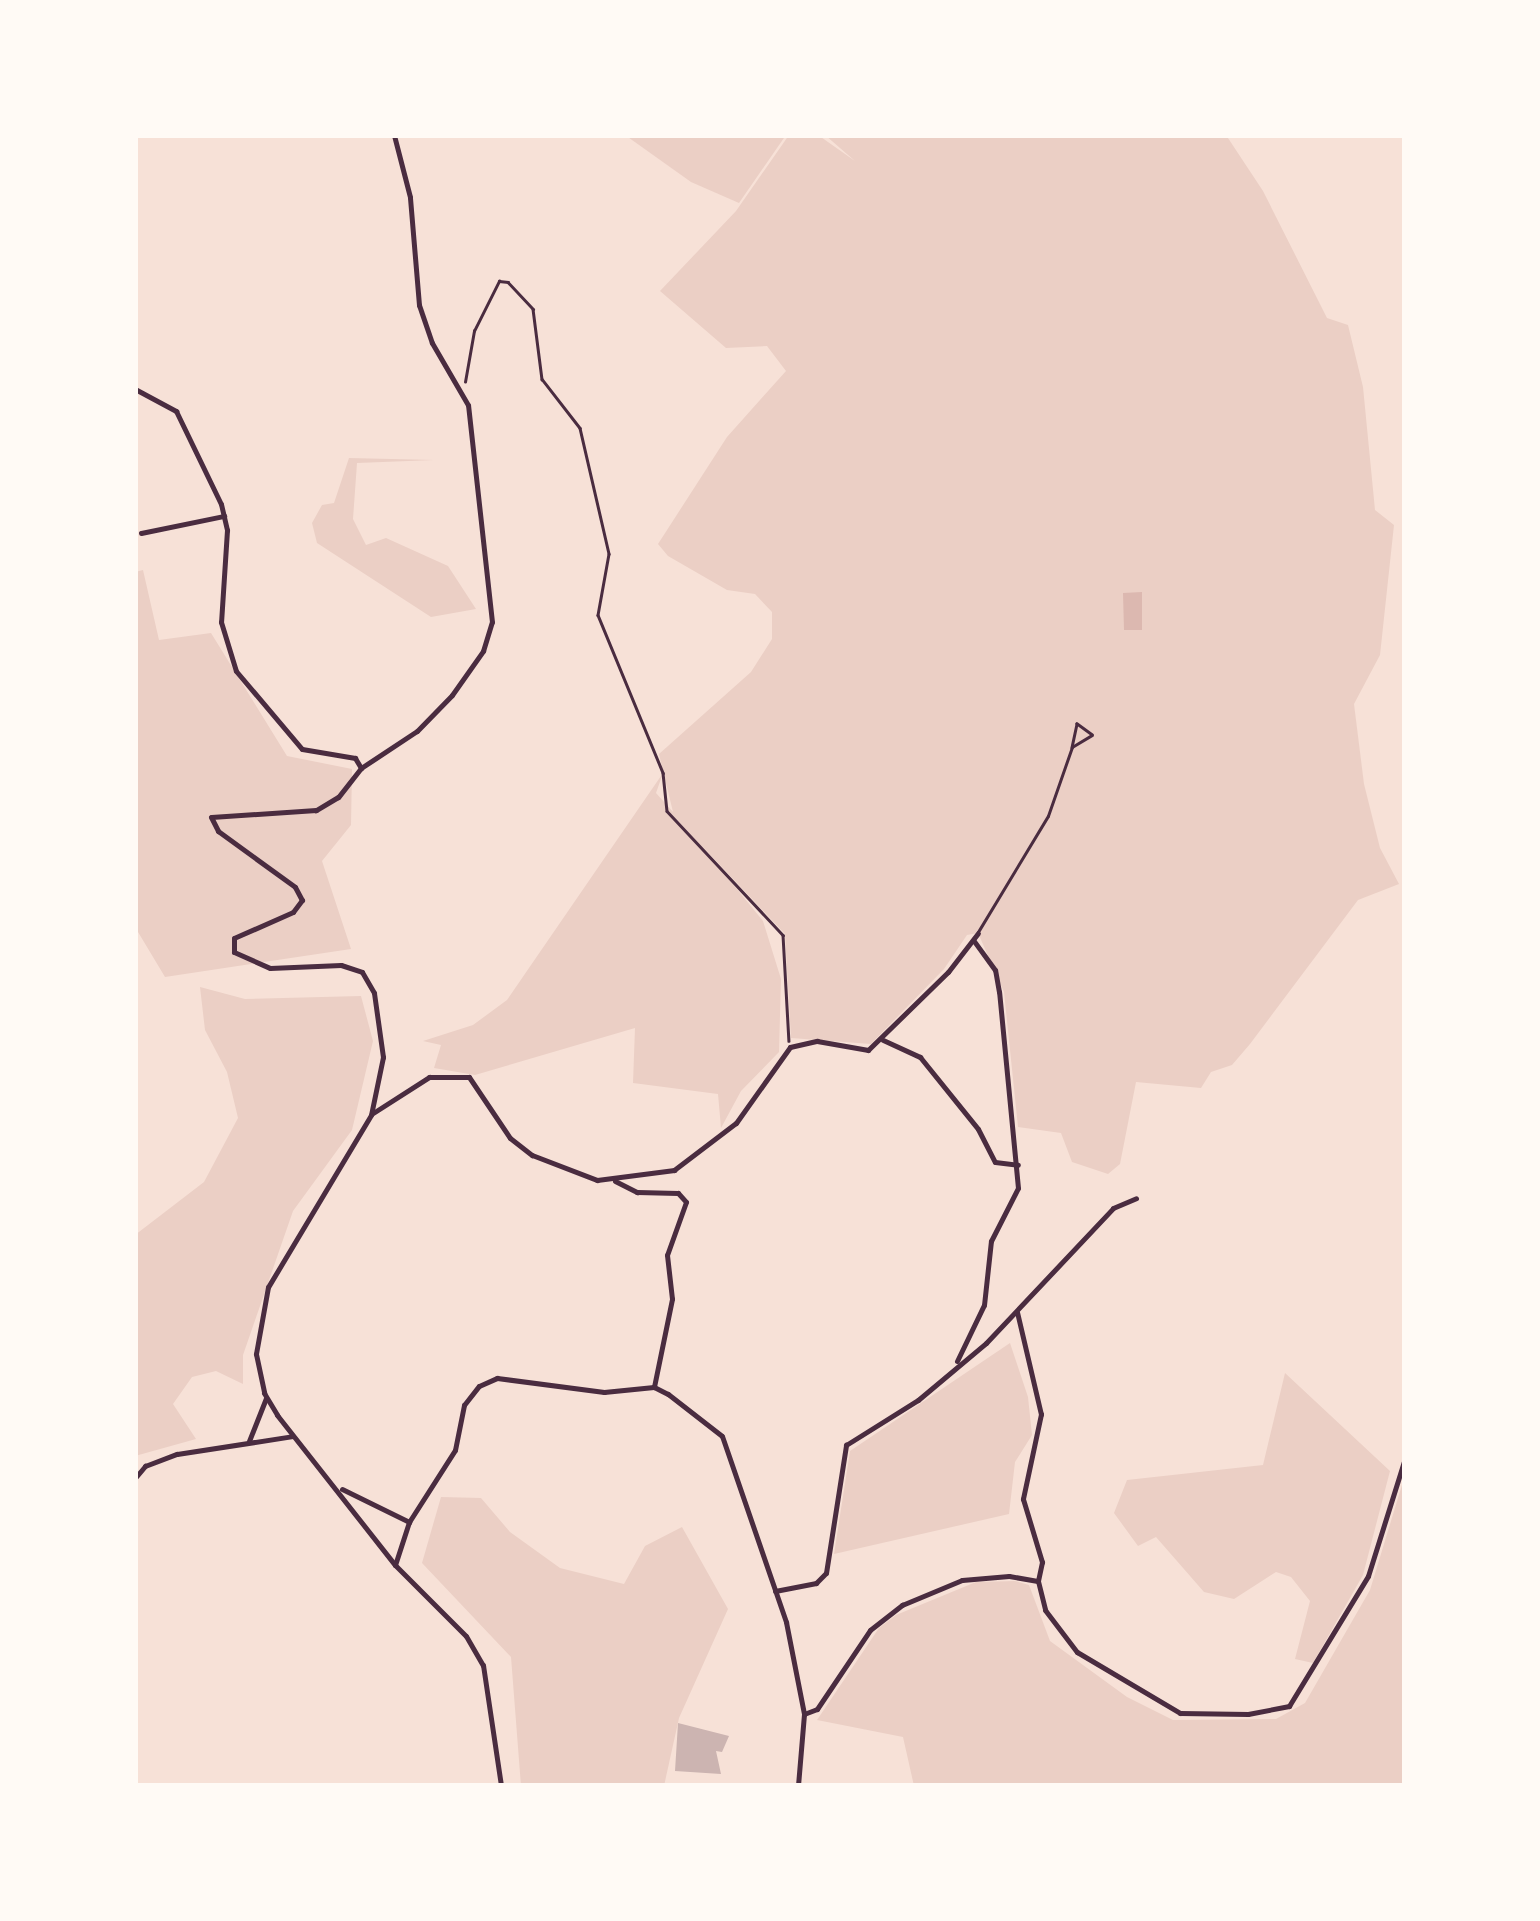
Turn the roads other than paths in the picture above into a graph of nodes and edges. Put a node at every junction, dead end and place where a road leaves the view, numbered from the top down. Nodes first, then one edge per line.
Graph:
1 (394, 135) edge
2 (135, 389) edge
3 (224, 516) junction
4 (140, 533) dead end
5 (1072, 747) junction
6 (361, 768) junction
7 (976, 937) junction
8 (882, 1040) junction
9 (371, 1115) junction
10 (1018, 1165) junction
11 (615, 1181) junction
12 (1136, 1198) dead end
13 (1017, 1312) junction
14 (956, 1364) junction
15 (654, 1386) junction
16 (266, 1398) junction
17 (294, 1436) junction
18 (248, 1441) junction
19 (1405, 1458) edge
20 (135, 1477) edge
21 (338, 1486) junction
22 (409, 1522) junction
23 (396, 1565) junction
24 (1038, 1581) junction
25 (774, 1592) junction
26 (804, 1714) junction
27 (501, 1786) edge
28 (798, 1786) edge

1 - 6 street
2 - 3 street
3 - 4 street
3 - 6 street
5 - 5 lane
5 - 7 lane
6 - 9 street
7 - 8 street
7 - 10 street
8 - 10 street
8 - 11 street
9 - 11 street
9 - 16 street
10 - 14 street
11 - 15 street
12 - 13 street
13 - 14 street
13 - 24 street
14 - 25 street
15 - 22 street
15 - 25 street
16 - 17 street
16 - 18 street
17 - 18 street
17 - 21 street
18 - 20 street
19 - 24 street
21 - 22 street
21 - 23 street
22 - 23 street
23 - 27 street
24 - 26 street
25 - 26 street
26 - 28 street

